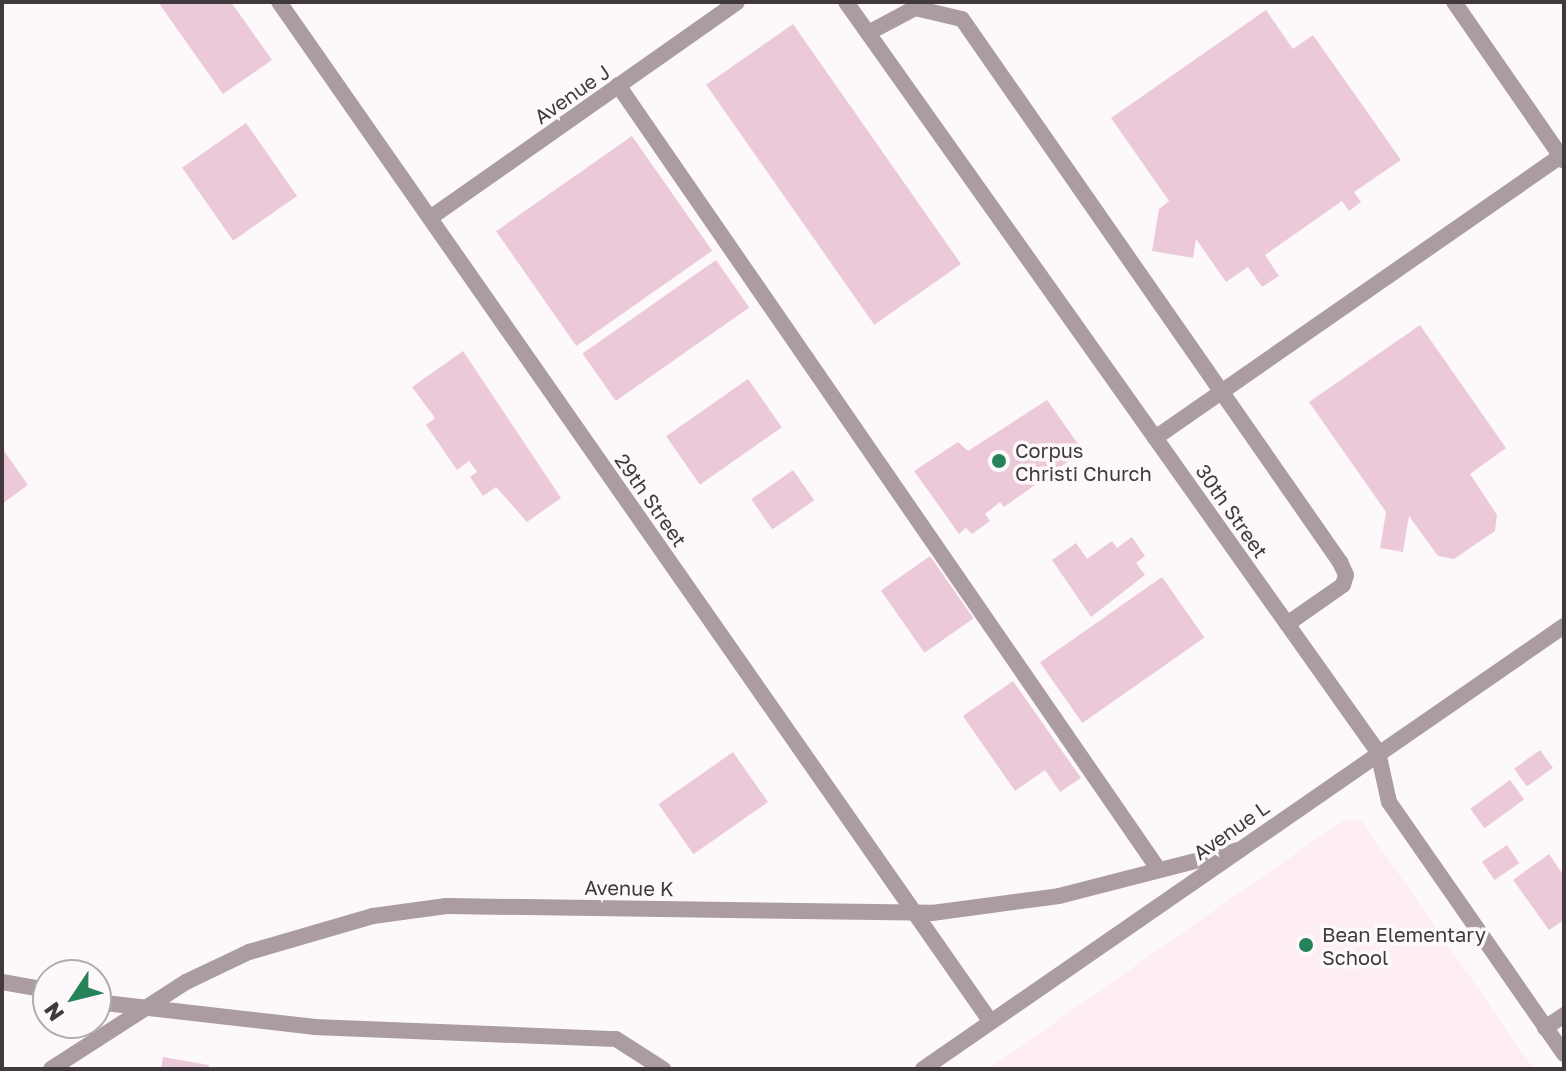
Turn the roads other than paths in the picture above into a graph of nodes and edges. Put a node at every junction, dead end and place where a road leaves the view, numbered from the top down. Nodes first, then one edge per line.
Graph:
1 (279, 2) edge
2 (737, 2) edge
3 (846, 2) edge
4 (1454, 2) edge
5 (868, 33) junction
6 (618, 85) junction
7 (1562, 158) edge
8 (430, 218) junction
9 (1222, 392) junction
10 (1155, 438) junction
11 (1287, 624) junction
12 (1564, 626) edge
13 (1378, 752) junction
14 (1238, 850) junction
15 (1159, 870) junction
16 (915, 913) junction
17 (2, 982) edge
18 (32, 987) edge
19 (112, 1003) edge
20 (149, 1006) junction
21 (1564, 1015) edge
22 (990, 1021) junction
23 (1545, 1028) junction
24 (1564, 1054) edge
25 (51, 1069) edge
26 (663, 1069) edge
27 (923, 1069) edge

1 - 8 street, 29th Street
2 - 6 street, Avenue J
3 - 5 street, 30th Street
4 - 7 street
5 - 9 street
5 - 10 street, 30th Street
6 - 8 street, Avenue J
6 - 15 street
7 - 9 street
8 - 16 street, 29th Street
9 - 10 street
9 - 11 street
10 - 11 street, 30th Street
11 - 13 street, 30th Street
12 - 13 street, Avenue L
13 - 14 street, Avenue L
13 - 23 street, 30th Street
14 - 15 street, Avenue K
14 - 22 street, Avenue L
15 - 16 street, Avenue K
16 - 20 street, Avenue K
16 - 22 street, 29th Street
17 - 18 street
19 - 20 street
20 - 25 street, Avenue K
20 - 26 street
21 - 23 street
22 - 27 street, Avenue L
23 - 24 street, 30th Street

